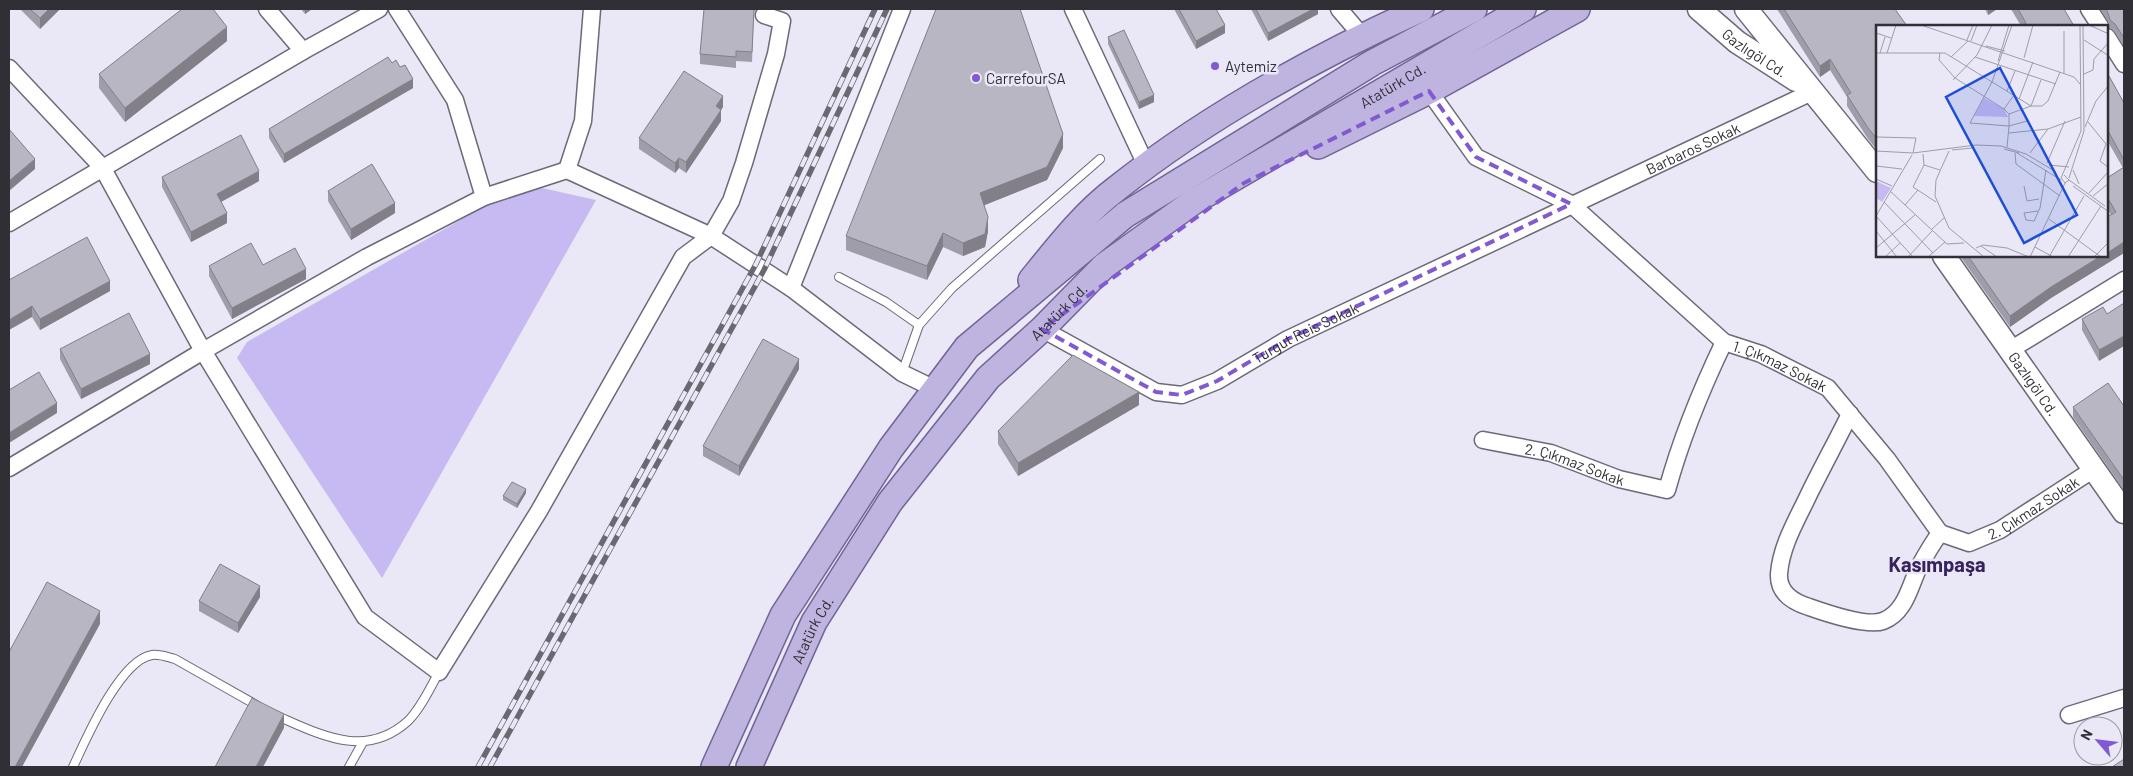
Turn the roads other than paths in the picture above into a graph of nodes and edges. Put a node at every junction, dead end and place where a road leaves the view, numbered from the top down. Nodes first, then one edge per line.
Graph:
1 (266, 9) edge
2 (379, 9) edge
3 (397, 9) edge
4 (592, 9) edge
5 (902, 9) edge
6 (1073, 9) edge
7 (1339, 9) edge
8 (1421, 9) edge
9 (1474, 9) edge
10 (1523, 9) edge
11 (1699, 9) edge
12 (1746, 9) edge
13 (2089, 9) edge
14 (1567, 12) edge
15 (764, 15) dead end
16 (2099, 25) edge
17 (1362, 36) junction
18 (2108, 39) edge
19 (303, 51) junction
20 (2124, 64) edge
21 (9, 68) edge
22 (1429, 91) junction
23 (1814, 91) junction
24 (1100, 159) dead end
25 (1147, 166) junction
26 (102, 167) junction
27 (567, 170) junction
28 (1876, 170) edge
29 (484, 197) junction
30 (1571, 204) junction
31 (9, 223) edge
32 (711, 236) junction
33 (1945, 258) edge
34 (839, 277) dead end
35 (2124, 280) edge
36 (791, 288) junction
37 (996, 323) junction
38 (920, 325) junction
39 (1042, 329) junction
40 (1724, 342) junction
41 (2010, 350) junction
42 (204, 351) junction
43 (902, 373) junction
44 (936, 390) junction
45 (1850, 414) junction
46 (1483, 440) dead end
47 (9, 468) edge
48 (2094, 469) junction
49 (2124, 512) edge
50 (1940, 533) junction
51 (438, 672) junction
52 (2124, 698) edge
53 (2069, 715) dead end
54 (363, 742) junction
55 (73, 767) edge
56 (349, 767) edge
57 (714, 767) edge
58 (750, 767) edge

1 - 19 street
2 - 19 street
3 - 29 street
4 - 27 street
5 - 36 street
6 - 25 street
7 - 17 street
8 - 17 main road
9 - 37 main road, Atatürk Cd.
10 - 39 main road, Atatürk Cd.
11 - 23 street, Gazlıgöl Cd.
12 - 23 street, Gazlıgöl Cd.
13 - 16 street
14 - 22 main road
15 - 32 street
17 - 25 main road
18 - 20 street
19 - 26 street
21 - 26 street
22 - 30 street, 1. Çıkmaz Sokak
22 - 39 main road
23 - 28 street, Gazlıgöl Cd.
23 - 30 street, Barbaros Sokak
24 - 38 lane
25 - 37 main road
26 - 31 street
26 - 42 street
27 - 29 street
27 - 32 street
29 - 42 street
30 - 39 street, Turgut Reis Sokak
30 - 40 street, 1. Çıkmaz Sokak
32 - 36 street
32 - 51 street
33 - 41 street, Gazlıgöl Cd.
34 - 38 lane
35 - 41 street
36 - 43 street
37 - 44 main road, Atatürk Cd.
38 - 43 lane
39 - 58 main road, Atatürk Cd.
40 - 45 street, 1. Çıkmaz Sokak
40 - 46 street, 2. Çıkmaz Sokak
41 - 48 street, Gazlıgöl Cd.
42 - 47 street
42 - 51 street
43 - 44 street
44 - 57 main road, Atatürk Cd.
45 - 50 street, 1. Çıkmaz Sokak
45 - 50 street
48 - 49 street, Gazlıgöl Cd.
48 - 50 street, 2. Çıkmaz Sokak
51 - 54 lane
52 - 53 street
54 - 55 lane
54 - 56 lane

